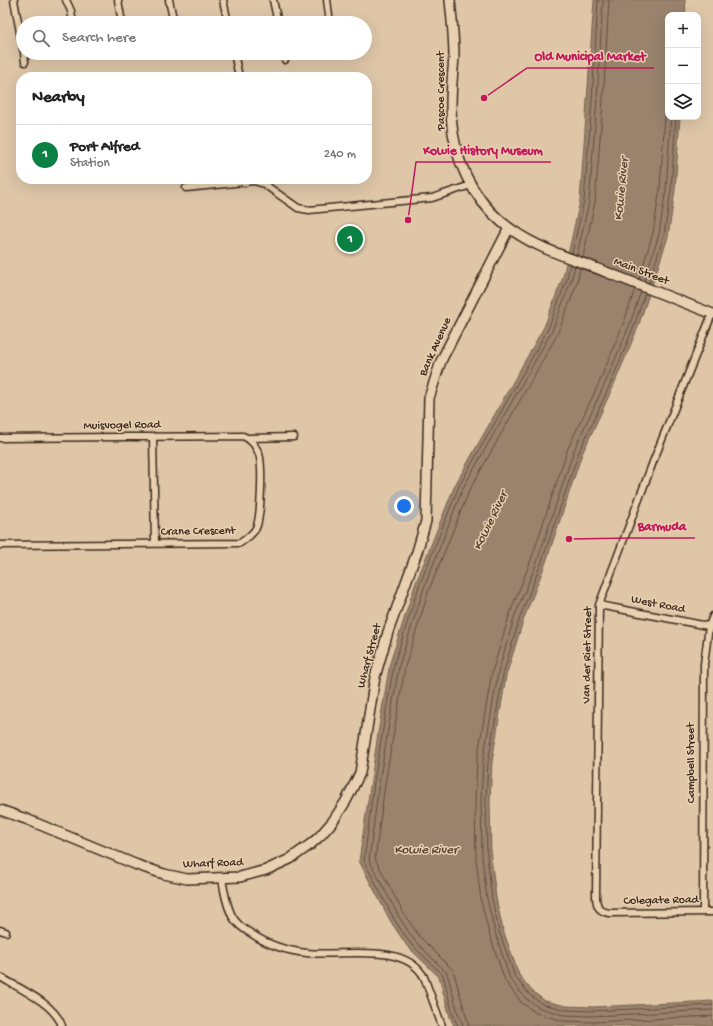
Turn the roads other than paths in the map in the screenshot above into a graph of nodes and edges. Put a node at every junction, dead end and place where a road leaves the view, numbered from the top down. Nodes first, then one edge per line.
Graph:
1 (14, 0) edge
2 (66, 0) edge
3 (118, 0) edge
4 (169, 0) edge
5 (223, 0) edge
6 (273, 0) edge
7 (327, 0) edge
8 (450, 0) edge
9 (17, 16) edge
10 (72, 16) edge
11 (121, 16) edge
12 (172, 16) edge
13 (226, 16) edge
14 (276, 16) edge
15 (329, 16) edge
16 (235, 60) edge
17 (238, 72) dead end
18 (225, 184) edge
19 (264, 184) edge
20 (471, 185) junction
21 (186, 188) dead end
22 (509, 228) junction
23 (559, 254) joint
24 (713, 314) edge
25 (154, 436) junction
26 (246, 437) junction
27 (294, 437) dead end
28 (0, 438) edge
29 (422, 535) joint
30 (154, 543) junction
31 (0, 545) edge
32 (599, 605) junction
33 (713, 616) edge
34 (711, 627) edge
35 (355, 785) joint
36 (0, 810) edge
37 (222, 878) junction
38 (703, 912) junction
39 (713, 912) edge
40 (609, 913) joint
41 (0, 976) edge
42 (62, 1026) edge
43 (442, 1026) edge

1 - 9 street
2 - 10 street
3 - 11 street
4 - 12 street
5 - 13 street
6 - 14 street
7 - 15 street
8 - 20 street, Pascoe Crescent
16 - 17 street
18 - 21 street
19 - 20 street
20 - 22 street, Pascoe Crescent
22 - 23 street, Pascoe Crescent
22 - 29 street, Bank Avenue
23 - 24 street, Main Street
24 - 32 street, Van der Riet Street
25 - 26 street, Muisvogel Road
25 - 28 street, Muisvogel Road
25 - 30 street, Crane Crescent
26 - 27 street, Muisvogel Road
26 - 30 street, Crane Crescent
29 - 35 street, Wharf Street
30 - 31 street, Crane Crescent
32 - 34 street, West Road
32 - 40 street, Van der Riet Street
33 - 34 street, Campbell Street
34 - 38 street, Campbell Street
35 - 37 street, Wharf Road
36 - 37 street, Wharf Road
37 - 43 street
38 - 39 street, Colegate Road
38 - 40 street, Colegate Road
41 - 42 street

